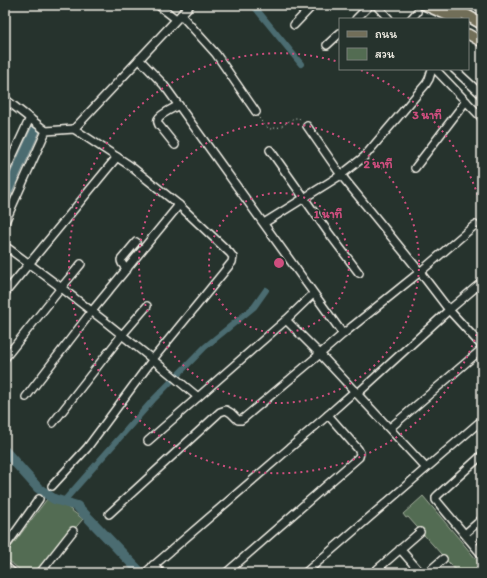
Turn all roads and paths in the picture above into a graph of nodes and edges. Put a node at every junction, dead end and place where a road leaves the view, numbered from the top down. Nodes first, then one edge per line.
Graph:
1 (158, 5) edge
2 (190, 5) edge
3 (313, 5) edge
4 (370, 5) edge
5 (376, 5) edge
6 (449, 5) edge
7 (423, 8) edge
8 (179, 17) junction
9 (357, 18) edge
10 (388, 18) edge
11 (412, 18) edge
12 (443, 18) edge
13 (454, 18) edge
14 (469, 24) edge
15 (482, 24) edge
16 (294, 25) dead end
17 (482, 31) edge
18 (339, 35) edge
19 (469, 35) edge
20 (482, 42) edge
21 (327, 45) dead end
22 (139, 59) junction
23 (432, 70) edge
24 (436, 70) edge
25 (455, 70) edge
26 (482, 95) edge
27 (5, 99) edge
28 (466, 101) junction
29 (179, 106) junction
30 (256, 112) joint
31 (30, 118) junction
32 (482, 118) edge
33 (307, 126) joint
34 (74, 129) junction
35 (46, 131) junction
36 (175, 145) dead end
37 (270, 150) dead end
38 (117, 157) junction
39 (7, 161) edge
40 (415, 168) dead end
41 (5, 172) edge
42 (341, 175) junction
43 (304, 198) junction
44 (179, 205) junction
45 (7, 213) edge
46 (5, 222) edge
47 (264, 223) junction
48 (475, 225) dead end
49 (136, 242) dead end
50 (5, 246) edge
51 (29, 263) junction
52 (81, 264) dead end
53 (127, 268) junction
54 (420, 272) junction
55 (359, 273) dead end
56 (482, 282) edge
57 (61, 288) junction
58 (5, 293) edge
59 (313, 294) junction
60 (147, 306) dead end
61 (449, 310) junction
62 (92, 311) junction
63 (286, 320) junction
64 (342, 334) junction
65 (122, 335) junction
66 (482, 346) edge
67 (482, 349) edge
68 (320, 354) junction
69 (5, 358) edge
70 (153, 359) junction
71 (356, 392) junction
72 (26, 397) dead end
73 (198, 397) junction
74 (328, 415) junction
75 (482, 420) edge
76 (54, 423) dead end
77 (390, 428) junction
78 (148, 441) dead end
79 (482, 456) edge
80 (426, 468) junction
81 (52, 486) dead end
82 (39, 499) dead end
83 (109, 514) dead end
84 (482, 519) edge
85 (482, 530) edge
86 (73, 532) dead end
87 (420, 532) dead end
88 (467, 537) junction
89 (5, 547) edge
90 (400, 549) junction
91 (482, 555) edge
92 (443, 559) dead end
93 (5, 566) edge
94 (149, 569) edge
95 (13, 573) edge
96 (40, 573) edge
97 (161, 573) edge
98 (226, 573) edge
99 (305, 573) edge
100 (373, 573) edge
101 (421, 573) edge
102 (427, 573) edge

1 - 8 street
2 - 8 street
3 - 16 street
4 - 9 street
5 - 10 street
6 - 15 highway
7 - 11 street
7 - 12 main road
7 - 13 highway
8 - 22 street
8 - 30 street
14 - 17 highway
18 - 21 street
19 - 20 main road
22 - 29 street
22 - 34 street
23 - 42 street
24 - 28 street
25 - 26 street
27 - 31 street
28 - 32 street
28 - 40 street
29 - 36 street
29 - 47 street
30 - 33 path
31 - 35 street
31 - 39 street
33 - 42 street
34 - 35 street
34 - 38 street
35 - 45 street
37 - 43 street
38 - 44 street
38 - 51 street
39 - 41 street
42 - 43 street
42 - 54 street
43 - 47 street
43 - 55 street
44 - 53 street
44 - 70 street
45 - 46 street
47 - 59 street
48 - 54 street
49 - 53 street
50 - 51 street
51 - 57 street
51 - 58 street
52 - 57 street
53 - 62 street
54 - 61 street
54 - 64 street
56 - 61 street
57 - 62 street
57 - 69 street
59 - 63 street
59 - 64 street
60 - 65 street
61 - 66 street
61 - 71 street
62 - 65 street
62 - 72 street
63 - 68 street
63 - 73 street
64 - 68 street
65 - 70 street
65 - 76 street
67 - 77 street
68 - 71 street
68 - 83 street
70 - 73 street
70 - 81 street
71 - 74 street
71 - 77 street
73 - 78 street
74 - 94 street
74 - 98 street
75 - 80 street
77 - 80 street
79 - 88 street
80 - 99 street
82 - 89 street
84 - 88 street
85 - 88 street
86 - 96 street
87 - 90 street
88 - 91 street
90 - 100 street
90 - 101 street
92 - 102 street
93 - 95 street
94 - 97 street

